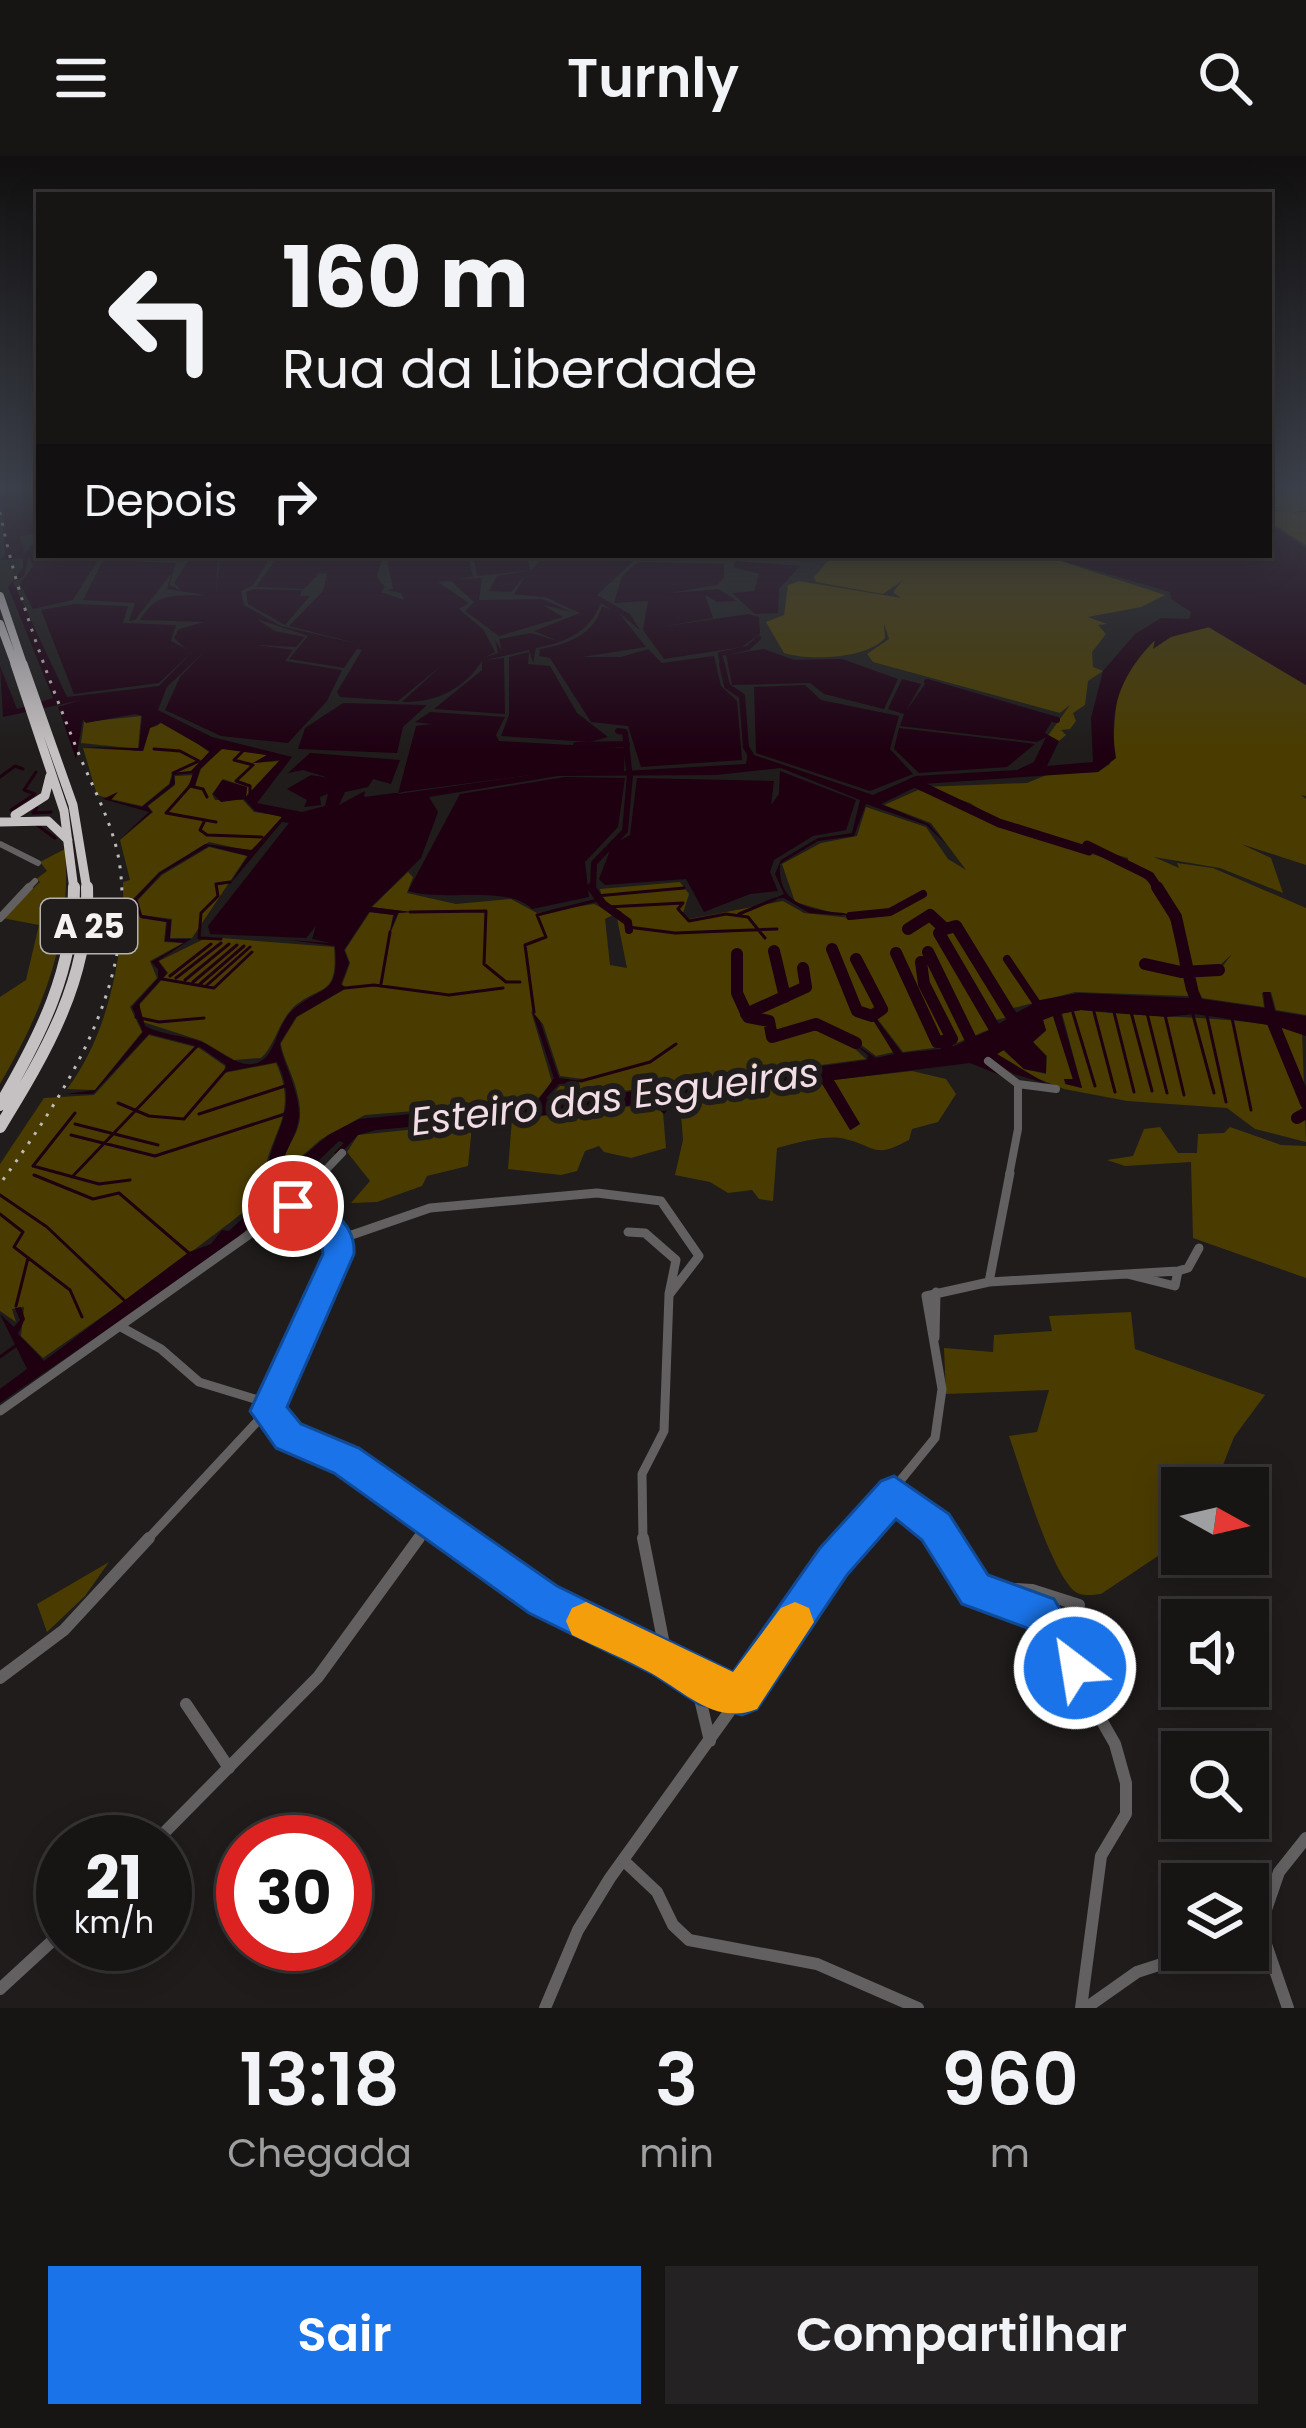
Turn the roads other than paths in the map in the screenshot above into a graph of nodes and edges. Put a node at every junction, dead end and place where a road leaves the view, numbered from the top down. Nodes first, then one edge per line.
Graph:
1 (0, 596) edge
2 (0, 624) edge
3 (32, 700) junction
4 (37, 713) junction
5 (51, 769) junction
6 (0, 820) edge
7 (0, 844) edge
8 (74, 848) junction
9 (38, 863) dead end
10 (35, 881) dead end
11 (0, 918) edge
12 (988, 1061) dead end
13 (1018, 1084) junction
14 (1056, 1088) dead end
15 (0, 1106) edge
16 (0, 1126) edge
17 (342, 1154) dead end
18 (293, 1206) junction
19 (628, 1232) dead end
20 (340, 1239) junction
21 (1199, 1248) dead end
22 (989, 1282) junction
23 (669, 1295) junction
24 (121, 1328) junction
25 (0, 1411) edge
26 (267, 1411) junction
27 (894, 1494) junction
28 (432, 1521) junction
29 (991, 1596) junction
30 (1079, 1605) dead end
31 (667, 1660) junction
32 (0, 1678) edge
33 (695, 1680) junction
34 (742, 1694) junction
35 (186, 1704) dead end
36 (710, 1741) junction
37 (230, 1768) junction
38 (182, 1815) edge
39 (1306, 1838) edge
40 (623, 1860) junction
41 (1269, 1897) edge
42 (36, 1956) edge
43 (1161, 1964) edge
44 (1269, 1965) edge
45 (0, 1989) edge
46 (545, 2008) edge
47 (918, 2008) edge
48 (1084, 2008) edge
49 (1288, 2008) edge

1 - 3 highway, A 25
2 - 3 highway, A 25
3 - 4 highway, A 25
4 - 5 highway, A 25
4 - 16 highway, A 25
5 - 6 highway
5 - 8 highway, A 25
6 - 8 highway
7 - 9 street
8 - 15 highway, A 25
10 - 11 street
12 - 13 street
13 - 14 street
13 - 22 street
17 - 18 street
18 - 20 street
18 - 24 street
19 - 23 street
20 - 23 street
20 - 26 street
21 - 22 street
22 - 27 street
23 - 31 street
24 - 25 street
24 - 26 street
26 - 28 street
26 - 32 street
27 - 29 street
27 - 34 street
28 - 31 street
28 - 37 street
29 - 30 street
29 - 48 street
31 - 33 street
33 - 34 street
33 - 36 street
34 - 36 street
35 - 37 street
36 - 40 street
37 - 38 street
39 - 41 street
40 - 46 street
40 - 47 street
42 - 45 street
43 - 48 street
44 - 49 street

